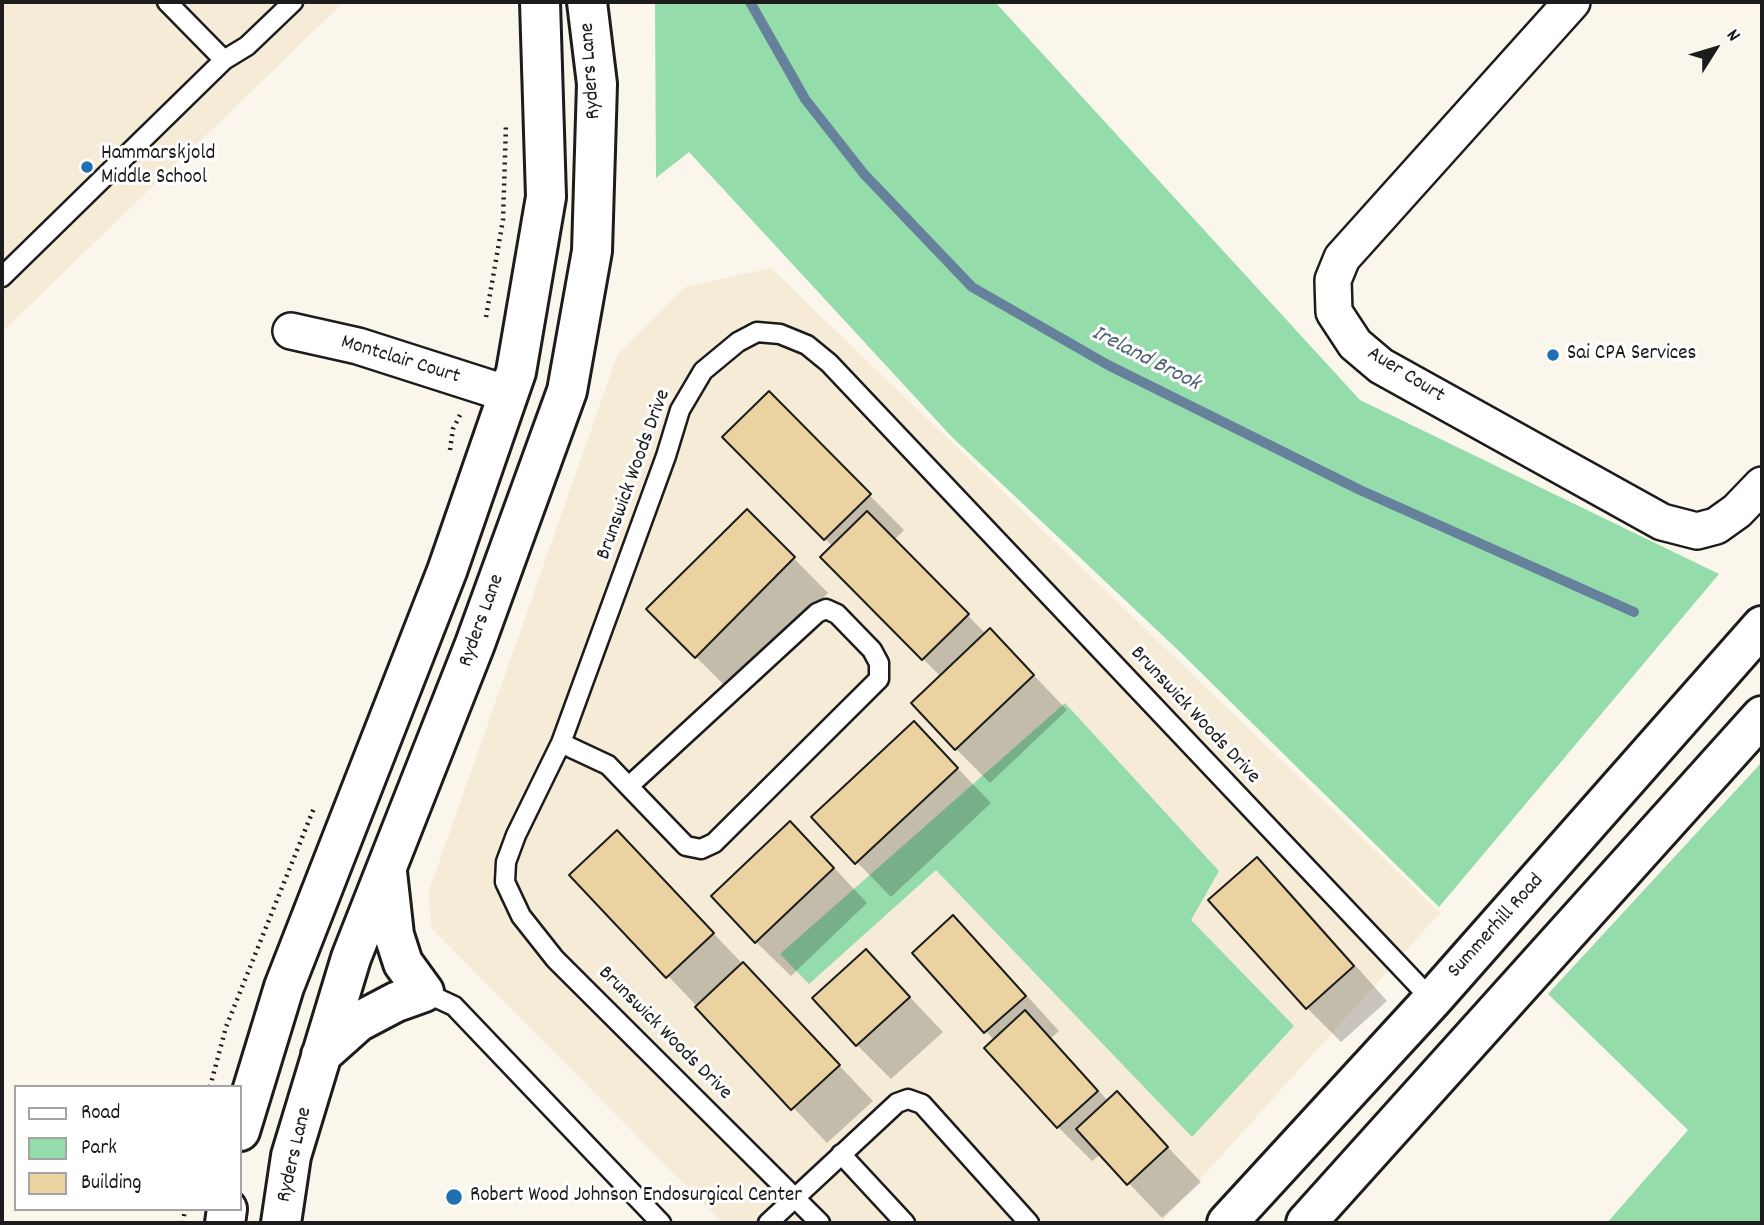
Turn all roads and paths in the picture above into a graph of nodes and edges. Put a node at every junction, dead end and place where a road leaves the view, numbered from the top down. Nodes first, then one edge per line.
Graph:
1 (167, 2) edge
2 (293, 2) edge
3 (540, 2) edge
4 (587, 2) edge
5 (1572, 2) edge
6 (225, 60) junction
7 (506, 123) dead end
8 (2, 277) edge
9 (486, 317) dead end
10 (291, 331) dead end
11 (508, 394) junction
12 (1762, 485) edge
13 (1762, 626) edge
14 (1762, 716) edge
15 (561, 743) junction
16 (629, 786) junction
17 (387, 869) junction
18 (424, 992) junction
19 (1432, 1000) junction
20 (321, 1055) junction
21 (242, 1124) edge
22 (841, 1154) junction
23 (796, 1198) junction
24 (281, 1223) edge
25 (661, 1223) edge
26 (768, 1223) edge
27 (820, 1223) edge
28 (905, 1223) edge
29 (1028, 1223) edge
30 (1227, 1223) edge
31 (1306, 1223) edge

1 - 6 lane
2 - 6 lane
3 - 11 main road
4 - 17 main road, Ryders Lane
5 - 12 street, Auer Court
6 - 8 lane
7 - 9 path
10 - 11 street, Montclair Court
11 - 21 main road
13 - 19 main road, Summerhill Road
14 - 31 main road
15 - 16 lane
15 - 19 lane, Brunswick Woods Drive
15 - 23 lane, Brunswick Woods Drive
16 - 16 lane
17 - 18 main road
17 - 20 main road, Ryders Lane
18 - 20 main road
18 - 25 lane
19 - 30 main road, Summerhill Road
20 - 24 main road, Ryders Lane
22 - 23 lane
22 - 28 lane
22 - 29 lane
23 - 26 lane
23 - 27 lane, Brunswick Woods Drive

